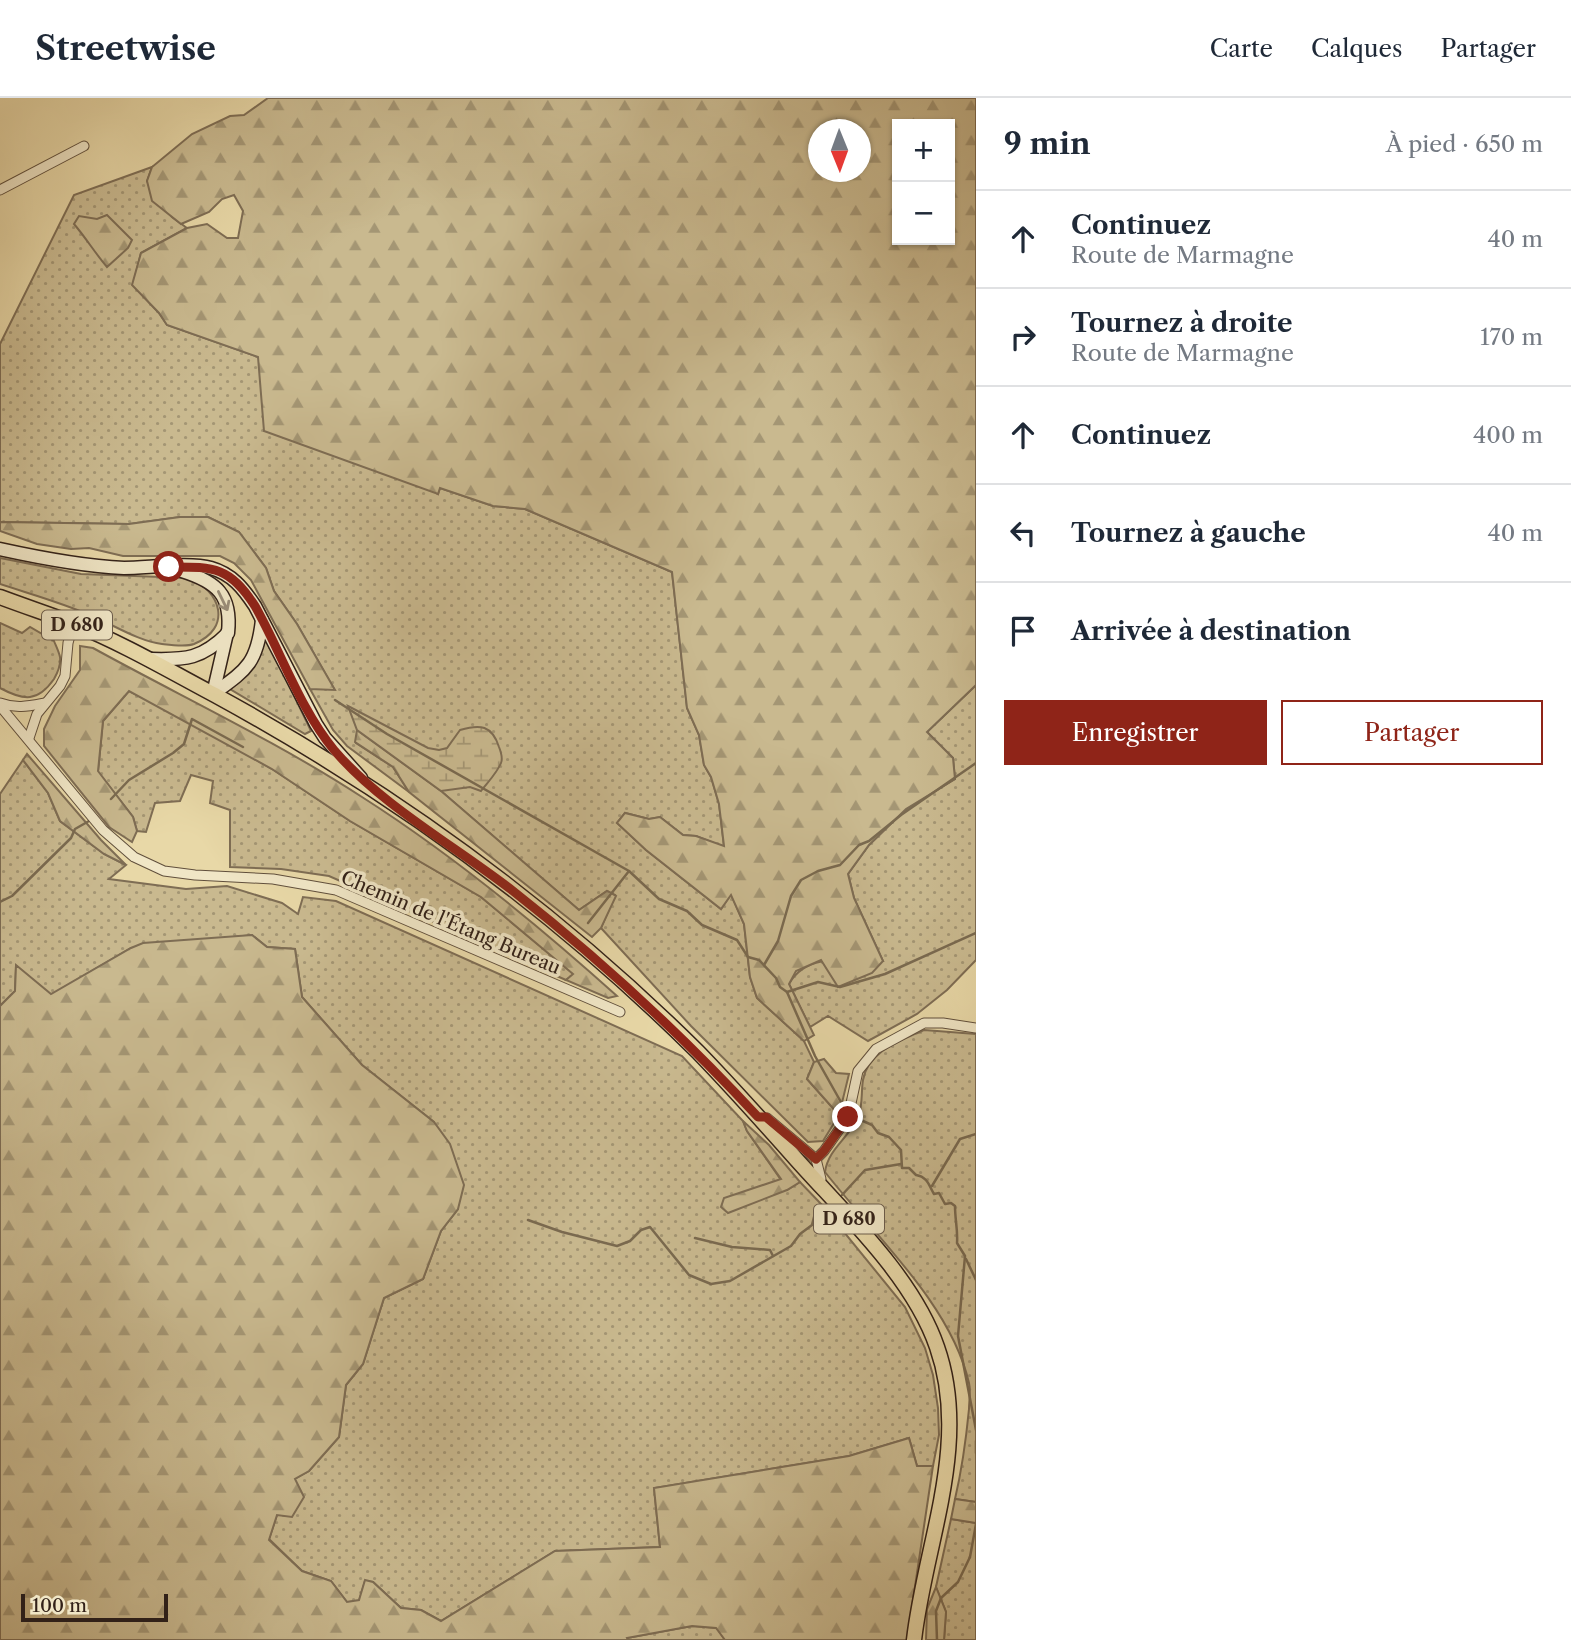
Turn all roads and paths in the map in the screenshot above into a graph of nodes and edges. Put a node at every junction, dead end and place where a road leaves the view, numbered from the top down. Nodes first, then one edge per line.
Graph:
1 (84, 146) dead end
2 (0, 190) edge
3 (0, 549) edge
4 (169, 567) junction
5 (0, 597) edge
6 (262, 618) junction
7 (73, 624) junction
8 (228, 633) junction
9 (151, 659) junction
10 (213, 694) junction
11 (45, 703) junction
12 (0, 704) edge
13 (29, 738) junction
14 (367, 785) junction
15 (620, 1012) dead end
16 (976, 1028) edge
17 (758, 1117) junction
18 (816, 1159) junction
19 (819, 1184) junction
20 (914, 1640) edge

1 - 2 street
3 - 4 main road
4 - 6 main road
4 -> 8 main road
5 - 7 main road, D 680
6 - 10 main road
6 - 14 main road
7 - 9 main road, D 680
7 - 11 street
8 - 9 main road
8 - 10 main road
9 - 10 main road, D 680
10 - 14 main road, D 680
11 - 12 street, Chemin de l'Étang Bureau
11 - 13 street
12 - 13 street, Chemin de l'Étang Bureau
13 - 15 street, Chemin de l'Étang Bureau
14 - 17 main road, D 680
16 - 18 street
17 - 18 street
17 - 19 main road, D 680
18 - 19 street
19 - 20 main road, D 680

